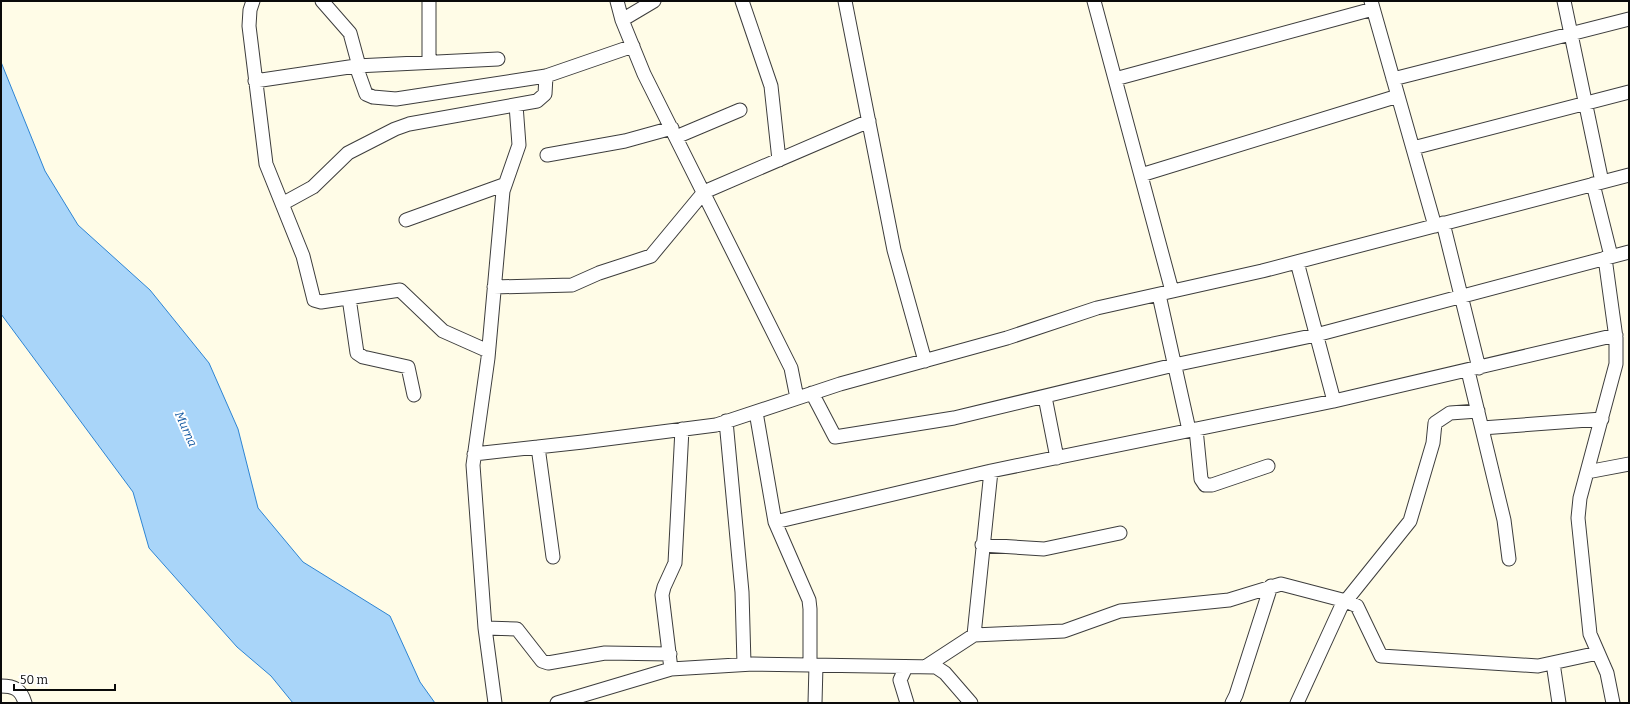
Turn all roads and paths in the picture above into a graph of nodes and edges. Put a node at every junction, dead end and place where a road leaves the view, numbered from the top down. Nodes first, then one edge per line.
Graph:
1 (253, 1) edge
2 (322, 1) edge
3 (429, 1) edge
4 (618, 1) edge
5 (654, 1) edge
6 (742, 1) edge
7 (845, 1) edge
8 (1094, 1) edge
9 (1564, 1) edge
10 (1372, 5) edge
11 (1629, 19) edge
12 (622, 20) junction
13 (1572, 34) junction
14 (633, 46) junction
15 (498, 59) dead end
16 (429, 62) junction
17 (358, 66) junction
18 (546, 76) junction
19 (1115, 79) junction
20 (1393, 79) junction
21 (255, 81) junction
22 (1629, 92) edge
23 (1398, 96) junction
24 (1586, 104) junction
25 (516, 105) junction
26 (740, 110) dead end
27 (869, 121) junction
28 (674, 132) junction
29 (1413, 148) junction
30 (547, 155) dead end
31 (779, 160) junction
32 (1141, 175) junction
33 (1629, 175) edge
34 (1598, 183) junction
35 (503, 185) junction
36 (704, 192) junction
37 (282, 204) junction
38 (406, 220) dead end
39 (1439, 224) junction
40 (1629, 252) edge
41 (1608, 257) junction
42 (1297, 262) junction
43 (494, 287) junction
44 (1172, 291) junction
45 (1159, 294) junction
46 (1461, 295) junction
47 (349, 298) junction
48 (1316, 335) junction
49 (1616, 335) junction
50 (488, 351) junction
51 (925, 361) junction
52 (1174, 365) junction
53 (1474, 369) junction
54 (812, 393) junction
55 (414, 395) dead end
56 (1046, 397) junction
57 (797, 398) junction
58 (1334, 401) junction
59 (1478, 411) junction
60 (756, 412) junction
61 (1602, 418) junction
62 (726, 421) junction
63 (1482, 428) junction
64 (682, 429) junction
65 (1192, 430) junction
66 (538, 447) junction
67 (474, 454) junction
68 (1057, 458) junction
69 (1629, 464) edge
70 (1268, 466) dead end
71 (991, 471) junction
72 (1587, 472) junction
73 (776, 522) junction
74 (1120, 533) dead end
75 (982, 545) junction
76 (553, 557) dead end
77 (1509, 559) dead end
78 (1271, 586) junction
79 (1346, 600) junction
80 (485, 628) junction
81 (974, 635) junction
82 (1598, 653) junction
83 (670, 654) junction
84 (1553, 663) junction
85 (744, 664) junction
86 (813, 665) junction
87 (906, 667) junction
88 (925, 667) junction
89 (671, 669) junction
90 (1, 686) edge
91 (25, 703) edge
92 (495, 703) edge
93 (557, 703) edge
94 (815, 703) edge
95 (907, 703) edge
96 (971, 703) edge
97 (1232, 703) edge
98 (1297, 703) edge
99 (1559, 703) edge
100 (1613, 703) edge

1 - 21 street
2 - 17 street
3 - 16 street
4 - 12 street
5 - 12 street
6 - 31 street
7 - 27 street
8 - 19 street
9 - 13 street
10 - 19 street
10 - 20 street
11 - 13 street
12 - 14 street
13 - 20 street
13 - 24 street
14 - 18 street
14 - 28 street
15 - 16 street
16 - 17 street
17 - 18 street
17 - 21 street
18 - 25 street
19 - 32 street
20 - 23 street
21 - 37 street
22 - 24 street
23 - 29 street
23 - 32 street
24 - 29 street
24 - 34 street
25 - 35 street
25 - 37 street
26 - 28 street
27 - 31 street
27 - 51 street
28 - 30 street
28 - 36 street
29 - 39 street
31 - 36 street
32 - 44 street
33 - 34 street
34 - 39 street
34 - 41 street
35 - 38 street
35 - 43 street
36 - 43 street
36 - 57 street
37 - 47 street
39 - 42 street
39 - 46 street
40 - 41 street
41 - 46 street
41 - 49 street
42 - 44 street
42 - 48 street
43 - 50 street
44 - 45 street
45 - 51 street
45 - 52 street
46 - 48 street
46 - 53 street
47 - 50 street
47 - 55 street
48 - 52 street
48 - 58 street
49 - 53 street
49 - 61 street
50 - 67 street
51 - 54 street
52 - 56 street
52 - 65 street
53 - 58 street
53 - 59 street
54 - 56 street
54 - 57 street
56 - 68 street
57 - 60 street
58 - 65 street
59 - 63 street
59 - 79 street
60 - 62 street
60 - 73 street
61 - 63 street
61 - 72 street
62 - 64 street
62 - 85 street
63 - 77 street
64 - 66 street
64 - 83 street
65 - 68 street
65 - 70 street
66 - 67 street
66 - 76 street
67 - 80 street
68 - 71 street
69 - 72 street
71 - 73 street
71 - 75 street
72 - 82 street
73 - 86 street
74 - 75 street
75 - 81 street
78 - 79 street
78 - 81 street
78 - 97 street
79 - 84 street
79 - 98 street
80 - 83 street
80 - 92 street
81 - 88 street
82 - 84 street
82 - 100 street
83 - 89 street
84 - 99 street
85 - 86 street
85 - 89 street
86 - 87 street
86 - 94 street
87 - 88 street
87 - 95 street
88 - 96 street
89 - 93 street
90 - 91 street

